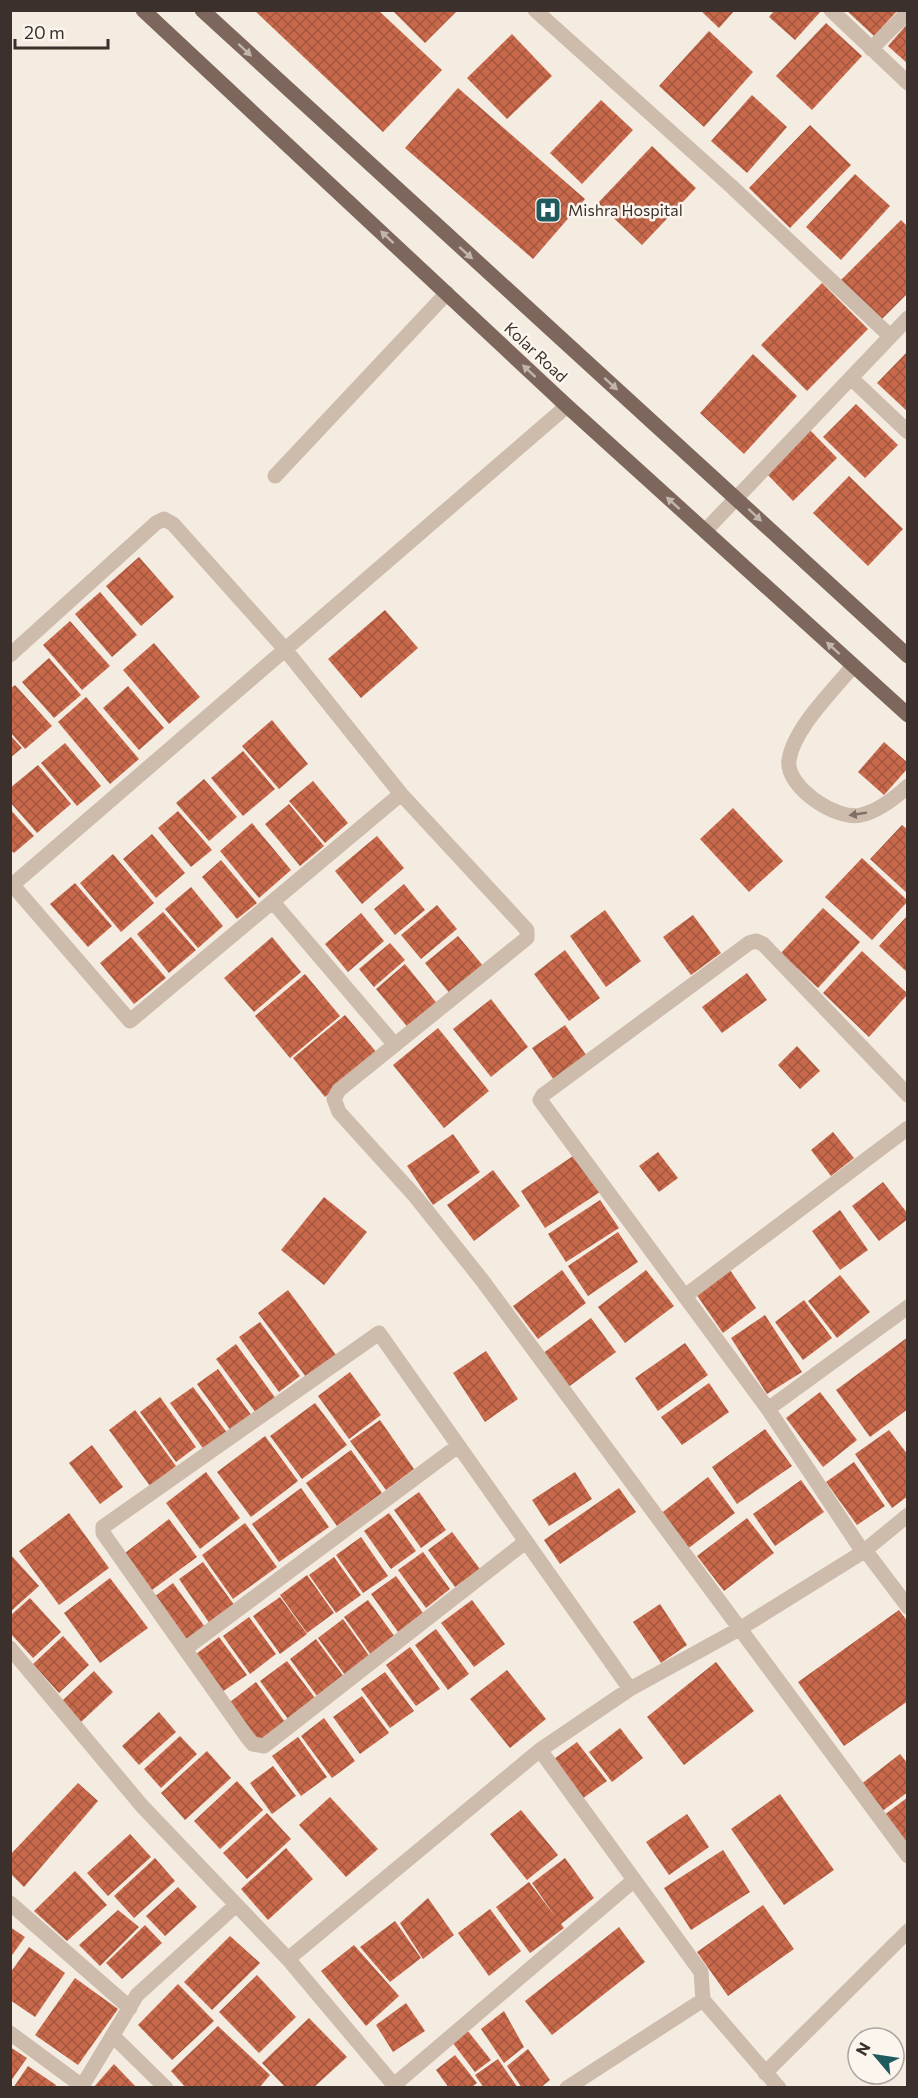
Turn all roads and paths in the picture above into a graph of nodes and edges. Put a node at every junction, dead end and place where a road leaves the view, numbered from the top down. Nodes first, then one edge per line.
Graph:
1 (202, 10) edge
2 (535, 10) edge
3 (831, 10) edge
4 (149, 12) edge
5 (908, 12) edge
6 (871, 49) junction
7 (908, 83) edge
8 (447, 293) junction
9 (908, 318) edge
10 (890, 336) junction
11 (851, 378) junction
12 (567, 406) junction
13 (908, 432) edge
14 (275, 476) dead end
15 (737, 498) junction
16 (705, 531) junction
17 (284, 648) junction
18 (10, 655) edge
19 (908, 657) edge
20 (853, 666) junction
21 (908, 715) edge
22 (908, 786) edge
23 (400, 794) junction
24 (11, 885) edge
25 (273, 902) junction
26 (395, 1045) junction
27 (908, 1095) edge
28 (908, 1128) edge
29 (685, 1296) junction
30 (908, 1307) edge
31 (768, 1409) junction
32 (458, 1446) junction
33 (908, 1515) edge
34 (524, 1543) junction
35 (864, 1551) junction
36 (904, 1596) edge
37 (741, 1628) junction
38 (10, 1648) edge
39 (185, 1649) junction
40 (630, 1689) junction
41 (540, 1750) junction
42 (908, 1856) edge
43 (633, 1881) junction
44 (10, 1903) edge
45 (235, 1906) junction
46 (908, 1931) edge
47 (288, 1959) junction
48 (703, 2000) junction
49 (130, 2008) junction
50 (10, 2033) edge
51 (113, 2037) junction
52 (765, 2073) junction
53 (81, 2087) edge
54 (166, 2088) edge
55 (567, 2088) edge
56 (779, 2088) edge

1 -> 15 main road, Kolar Road
2 - 10 street
3 - 6 street
8 -> 4 main road, Kolar Road
5 - 6 street
6 - 7 street
12 -> 8 main road, Kolar Road
8 - 14 street
9 - 10 street
10 - 11 street
11 - 13 street
11 - 15 street
16 -> 12 main road, Kolar Road
12 - 17 street
15 - 16 street
15 -> 19 main road, Kolar Road
20 -> 16 main road, Kolar Road
17 - 18 street
17 - 23 street
17 - 24 street
20 - 21 main road, Kolar Road
22 -> 20 street
23 - 25 street
23 - 26 street
24 - 25 street
25 - 26 street
26 - 37 street
27 - 29 street
28 - 29 street
29 - 31 street
30 - 31 street
31 - 35 street
32 - 34 street
32 - 39 street
32 - 39 street
33 - 35 street
34 - 39 street
34 - 40 street
35 - 36 street
35 - 37 street
37 - 40 street
37 - 42 street
38 - 45 street
40 - 41 street
41 - 43 street
41 - 47 street
43 - 47 street
43 - 48 street
44 - 49 street
45 - 47 street
45 - 49 street
46 - 52 street
48 - 52 street
48 - 55 street
49 - 51 street
50 - 53 street
51 - 53 street
51 - 54 street
52 - 56 street

